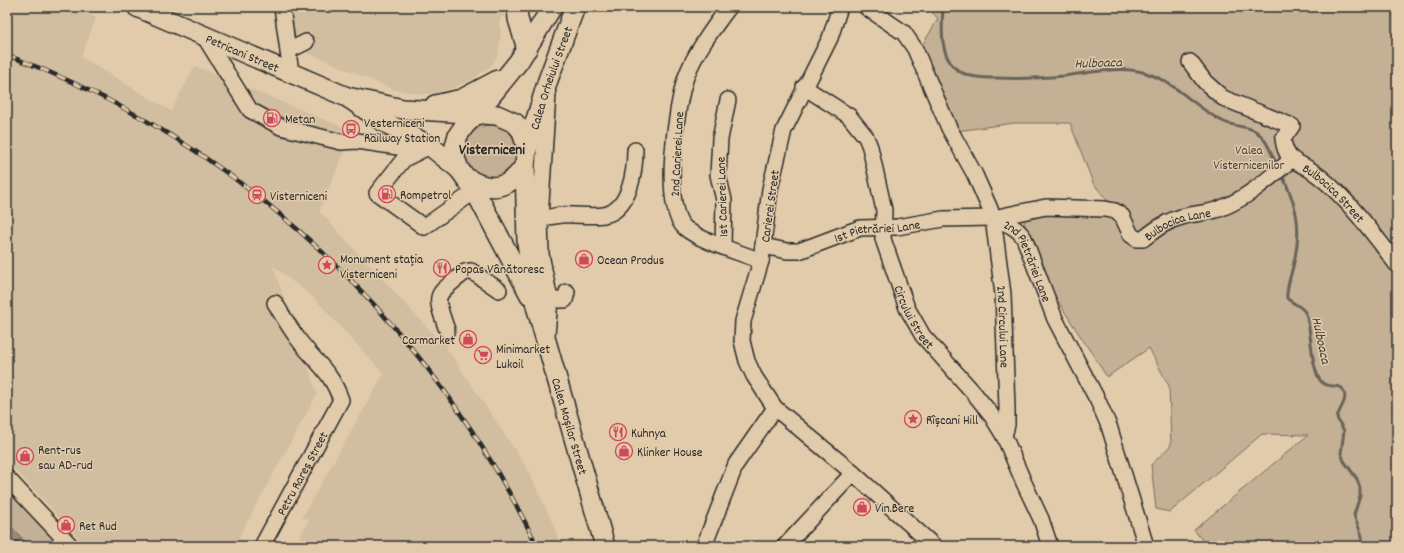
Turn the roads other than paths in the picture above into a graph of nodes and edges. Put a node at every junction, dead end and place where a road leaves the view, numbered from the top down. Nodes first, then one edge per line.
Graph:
1 (137, 7) edge
2 (282, 7) edge
3 (517, 7) edge
4 (552, 7) edge
5 (574, 7) edge
6 (729, 7) edge
7 (840, 7) edge
8 (866, 7) edge
9 (204, 36) junction
10 (306, 42) dead end
11 (527, 49) junction
12 (288, 51) junction
13 (1190, 62) dead end
14 (291, 73) junction
15 (508, 74) junction
16 (549, 77) junction
17 (804, 87) junction
18 (347, 97) junction
19 (728, 100) dead end
20 (418, 110) junction
21 (477, 113) junction
22 (430, 146) junction
23 (635, 150) dead end
24 (526, 157) junction
25 (1291, 160) junction
26 (467, 179) junction
27 (540, 218) junction
28 (994, 218) junction
29 (883, 228) junction
30 (723, 246) junction
31 (762, 253) junction
32 (1397, 266) edge
33 (499, 290) dead end
34 (554, 299) junction
35 (275, 303) dead end
36 (447, 330) dead end
37 (775, 408) junction
38 (1004, 436) junction
39 (853, 473) junction
40 (7, 478) edge
41 (71, 546) edge
42 (262, 546) edge
43 (605, 546) edge
44 (704, 546) edge
45 (785, 546) edge
46 (934, 546) edge
47 (1050, 546) edge
48 (1146, 546) edge

1 - 9 main road, Petricani Street
2 - 12 street
3 - 11 main road
4 - 11 main road, Calea Orheiului Street
5 - 16 main road, Calea Orheiului Street
6 - 30 street, 2nd Carierei Lane
7 - 17 street, Carierei Street
8 - 28 street, 2nd Pietrăriei Lane
9 - 14 main road, Petricani Street
9 - 22 street
10 - 12 street
11 - 15 main road, Calea Orheiului Street
12 - 14 street
13 - 25 street, Bulbocica Street
14 - 18 main road, Petricani Street
15 - 20 main road
15 - 21 main road, Calea Orheiului Street
16 - 24 main road, Calea Orheiului Street
16 - 27 street
17 - 29 street, Circului Street
17 - 31 street, Carierei Street
18 - 20 main road, Petricani Street
18 - 22 main road, Petricani Street
19 - 30 street, 1st Carierei Lane
20 - 21 main road, Petricani Street
21 - 24 main road
21 - 26 main road
22 - 26 main road, Petricani Street
22 - 26 street
23 - 27 street
24 - 26 main road
24 - 34 main road
25 - 28 street, Bulbocica Lane
25 - 32 street, Bulbocica Street
26 - 34 main road
27 - 34 street
28 - 29 street, 1st Pietrăriei Lane
28 - 38 street, 2nd Circului Lane
28 - 48 street, 2nd Pietrăriei Lane
29 - 31 street, 1st Pietrăriei Lane
29 - 38 street, Circului Street
30 - 31 street, 2nd Carierei Lane
31 - 37 street, Carierei Street
33 - 36 street
34 - 43 main road, Calea Moșilor Street
35 - 42 street, Petru Rareș Street
37 - 39 street, Carierei Street
37 - 44 street
38 - 47 street, Circului Street
39 - 45 street
39 - 46 street, Carierei Street
40 - 41 street

